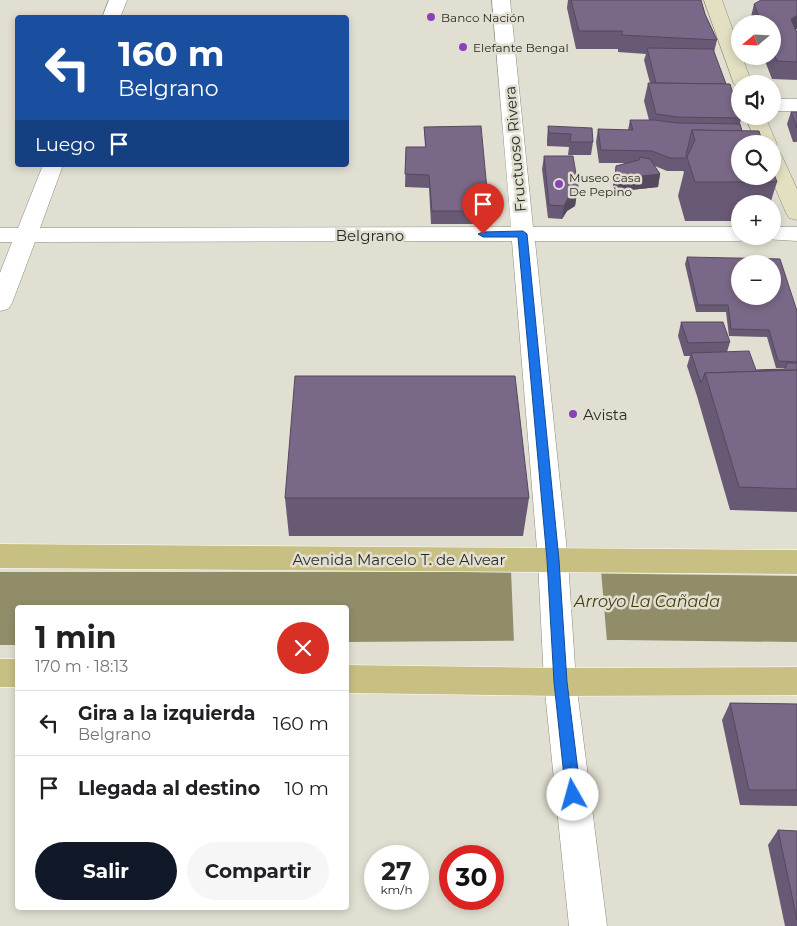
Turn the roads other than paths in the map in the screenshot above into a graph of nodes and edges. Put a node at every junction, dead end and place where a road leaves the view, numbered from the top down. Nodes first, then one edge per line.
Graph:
1 (118, 0) edge
2 (501, 0) edge
3 (713, 0) edge
4 (112, 15) edge
5 (740, 75) edge
6 (781, 105) edge
7 (797, 105) edge
8 (52, 167) edge
9 (781, 177) edge
10 (797, 213) edge
11 (523, 234) junction
12 (731, 234) edge
13 (781, 234) edge
14 (797, 234) edge
15 (0, 235) edge
16 (26, 236) junction
17 (0, 303) edge
18 (0, 556) edge
19 (797, 562) edge
20 (554, 567) junction
21 (560, 671) junction
22 (0, 673) edge
23 (15, 673) edge
24 (349, 679) edge
25 (797, 682) edge
26 (588, 926) edge

1 - 4 street
2 - 11 street, Fructuoso Rivera
3 - 5 main road
6 - 7 street
8 - 16 street
9 - 10 main road
11 - 12 street, Belgrano
11 - 16 street, Belgrano
11 - 20 street, Fructuoso Rivera
13 - 14 street
15 - 16 street, Belgrano
16 - 17 street
18 - 20 main road, Avenida Marcelo T. de Alvear
19 - 20 main road, Avenida Marcelo T. de Alvear
20 - 21 street, Fructuoso Rivera
21 - 24 main road
21 - 25 main road
21 - 26 street, Fructuoso Rivera
22 - 23 main road

